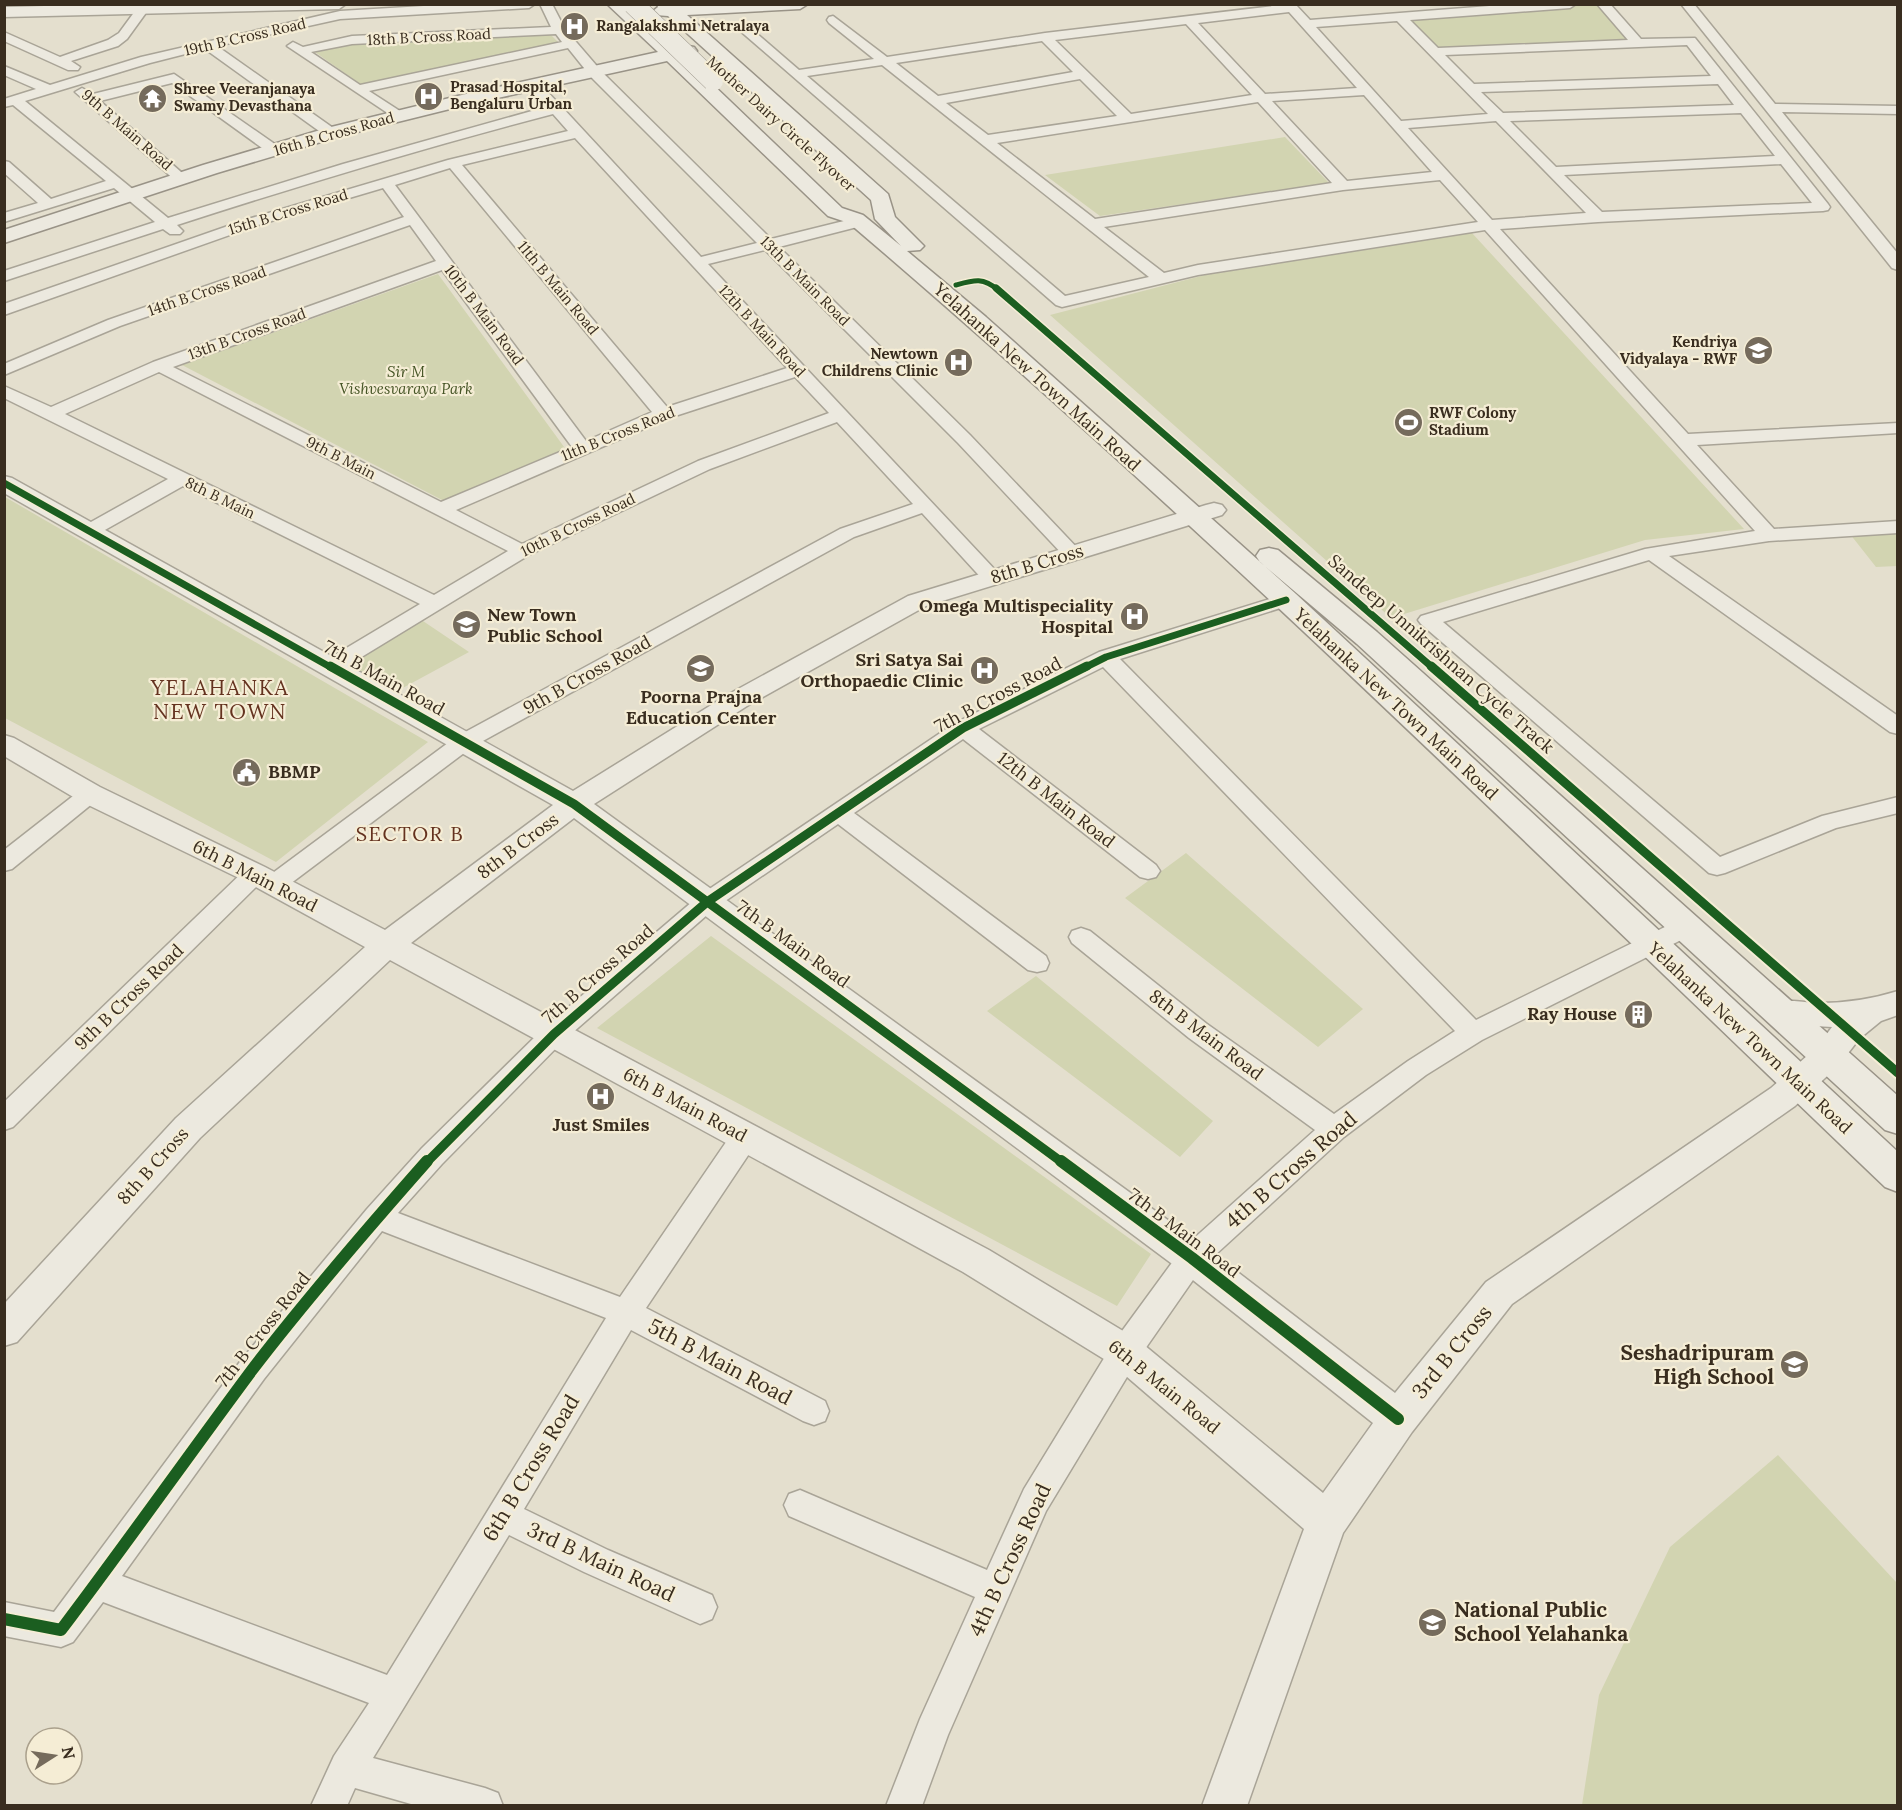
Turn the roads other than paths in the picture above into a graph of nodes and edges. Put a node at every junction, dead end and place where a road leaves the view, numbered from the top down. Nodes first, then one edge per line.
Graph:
1 (339, 4) edge
2 (529, 4) edge
3 (546, 4) edge
4 (615, 4) edge
5 (650, 4) edge
6 (800, 4) edge
7 (1570, 4) edge
8 (1603, 4) edge
9 (1687, 4) edge
10 (322, 5) edge
11 (255, 6) edge
12 (668, 7) edge
13 (93, 8) edge
14 (151, 8) edge
15 (389, 8) edge
16 (11, 9) edge
17 (631, 11) edge
18 (1399, 16) junction
19 (833, 20) dead end
20 (1189, 20) junction
21 (1307, 24) junction
22 (744, 29) dead end
23 (269, 30) junction
24 (559, 30) junction
25 (4, 36) edge
26 (1045, 37) junction
27 (569, 44) junction
28 (1638, 44) junction
29 (207, 45) junction
30 (714, 46) junction
31 (33, 48) junction
32 (300, 51) junction
33 (1435, 52) junction
34 (14, 55) dead end
35 (670, 55) junction
36 (60, 61) junction
37 (885, 61) junction
38 (4, 69) edge
39 (594, 72) junction
40 (796, 74) junction
41 (92, 75) junction
42 (1083, 75) junction
43 (722, 80) junction
44 (1721, 80) junction
45 (72, 82) junction
46 (533, 85) junction
47 (1471, 88) junction
48 (48, 89) junction
49 (358, 89) junction
50 (1367, 91) junction
51 (1261, 98) junction
52 (91, 99) junction
53 (935, 100) junction
54 (9, 101) edge
55 (1770, 108) junction
56 (556, 109) junction
57 (1744, 109) junction
58 (1898, 111) edge
59 (398, 116) junction
60 (1499, 117) junction
61 (1127, 118) junction
62 (1398, 125) junction
63 (332, 133) junction
64 (578, 133) junction
65 (986, 140) junction
66 (274, 150) junction
67 (1785, 160) junction
68 (453, 163) junction
69 (4, 165) edge
70 (1553, 171) junction
71 (1443, 175) junction
72 (182, 179) junction
73 (22, 180) junction
74 (386, 183) junction
75 (4, 186) edge
76 (1342, 186) junction
77 (123, 189) junction
78 (47, 203) junction
79 (1598, 217) junction
80 (4, 218) edge
81 (413, 219) junction
82 (867, 220) junction
83 (165, 223) junction
84 (1092, 224) junction
85 (1488, 225) junction
86 (4, 237) edge
87 (191, 244) junction
88 (768, 244) junction
89 (698, 262) junction
90 (446, 263) junction
91 (1898, 264) edge
92 (4, 276) edge
93 (1161, 279) junction
94 (4, 310) edge
95 (159, 366) junction
96 (4, 370) edge
97 (799, 370) junction
98 (4, 391) edge
99 (51, 414) junction
100 (663, 414) junction
101 (840, 415) junction
102 (1898, 428) edge
103 (1682, 440) junction
104 (582, 448) junction
105 (182, 478) junction
106 (4, 483) edge
107 (925, 506) junction
108 (442, 509) junction
109 (1203, 514) junction
110 (1898, 527) edge
111 (89, 531) junction
112 (1769, 535) junction
113 (522, 550) junction
114 (1072, 553) junction
115 (1652, 553) junction
116 (992, 578) junction
117 (1286, 600) junction
118 (436, 604) junction
119 (1106, 657) junction
120 (330, 667) junction
121 (1898, 727) edge
122 (963, 728) junction
123 (464, 742) junction
124 (4, 744) edge
125 (90, 794) junction
126 (574, 804) junction
127 (1898, 806) edge
128 (838, 813) junction
129 (4, 863) edge
130 (1148, 871) dead end
131 (264, 879) junction
132 (707, 902) junction
133 (1686, 927) junction
134 (1081, 937) dead end
135 (387, 945) junction
136 (1651, 945) junction
137 (1037, 963) dead end
138 (1884, 1007) edge
139 (1780, 1012) junction
140 (1473, 1033) junction
141 (554, 1034) junction
142 (1828, 1056) junction
143 (1797, 1083) junction
144 (4, 1119) edge
145 (1898, 1119) edge
146 (1334, 1129) junction
147 (745, 1137) junction
148 (1898, 1176) edge
149 (377, 1217) junction
150 (1192, 1258) junction
151 (626, 1312) junction
152 (4, 1330) edge
153 (1125, 1352) junction
154 (813, 1411) dead end
155 (1398, 1419) junction
156 (800, 1505) dead end
157 (502, 1515) junction
158 (1327, 1522) junction
159 (96, 1583) junction
160 (994, 1589) junction
161 (700, 1607) dead end
162 (4, 1619) edge
163 (394, 1695) junction
164 (346, 1768) junction
165 (329, 1806) edge
166 (486, 1806) edge
167 (904, 1806) edge
168 (1224, 1806) edge

1 - 10 street
2 - 15 street, 19th B Cross Road
3 - 24 street, 13th B Main Road
4 - 17 main road
5 - 43 main road, Mother Dairy Circle Flyover
6 - 12 main road
7 - 18 street
8 - 28 street
9 - 55 street
10 - 11 street
11 - 14 street
12 - 17 main road
12 - 30 main road, Yelahanka New Town Main Road
13 - 14 street
13 - 16 street
14 - 36 street
15 - 23 street, 19th B Cross Road
17 - 35 main road, Yelahanka New Town Main Road
17 - 43 main road, Mother Dairy Circle Flyover, bridge
18 - 21 street
18 - 33 street
19 - 37 street
20 - 21 street
20 - 26 street
20 - 51 street
21 - 50 street
22 - 40 street
23 - 29 street, 19th B Cross Road
23 - 32 street
24 - 27 street, 13th B Main Road
24 - 32 street, 18th B Cross Road
25 - 31 street
26 - 37 street
26 - 42 street
27 - 39 street, 13th B Main Road
27 - 49 street
28 - 33 street
28 - 44 street
29 - 41 street, 19th B Cross Road
29 - 63 street
30 - 35 main road, 16th B Cross Road
30 - 82 main road, Yelahanka New Town Main Road
31 - 34 street
31 - 36 street
32 - 49 street
33 - 47 street
35 - 39 main road, 16th B Cross Road
35 - 82 main road, Yelahanka New Town Main Road
36 - 41 street
37 - 40 street
37 - 53 street
38 - 48 street
39 - 46 main road, 16th B Cross Road
39 - 88 street, 13th B Main Road
40 - 93 street
41 - 45 street, 19th B Cross Road
42 - 53 street
42 - 61 street
43 - 82 main road, Mother Dairy Circle Flyover
43 - 82 main road, Mother Dairy Circle Flyover
44 - 47 street
44 - 57 street
45 - 48 street, 19th B Cross Road
45 - 52 street, 9th B Main Road
46 - 56 street, 12th B Main Road
46 - 59 main road, 16th B Cross Road
47 - 60 street
48 - 54 street, 19th B Cross Road
49 - 59 street
50 - 51 street
50 - 62 street
51 - 61 street
51 - 76 street
52 - 66 street
52 - 72 street, 9th B Main Road
53 - 65 street
54 - 77 street
55 - 58 street
55 - 91 street
56 - 64 street, 12th B Main Road
56 - 83 street
57 - 60 street
57 - 67 street
59 - 63 main road, 16th B Cross Road
60 - 62 street
60 - 70 street
61 - 65 street
62 - 71 street
63 - 66 main road, 16th B Cross Road
64 - 68 street, 15th B Cross Road
64 - 89 street, 12th B Main Road
65 - 84 street
66 - 72 main road, 16th B Cross Road
67 - 70 street
67 - 79 street
68 - 74 street, 15th B Cross Road
68 - 100 street, 11th B Main Road
69 - 73 street
70 - 79 street
71 - 76 street
71 - 85 street
72 - 77 main road, 16th B Cross Road
73 - 75 street
73 - 78 street
74 - 81 street, 10th B Main Road
74 - 87 street, 15th B Cross Road
76 - 84 street
77 - 78 street
77 - 83 street
77 - 86 main road, 16th B Cross Road
78 - 80 street
79 - 85 street
81 - 90 street, 10th B Main Road
81 - 96 street, 14th B Cross Road
82 - 88 street
82 - 109 main road, Yelahanka New Town Main Road
83 - 87 street
83 - 92 street
84 - 93 street
85 - 93 street
85 - 103 street
87 - 94 street, 15th B Cross Road
88 - 89 street
88 - 114 street, 13th B Main Road
89 - 97 street, 12th B Main Road
90 - 95 street, 13th B Cross Road
90 - 104 street, 10th B Main Road
95 - 99 street, 13th B Cross Road
95 - 108 street, 9th B Main
97 - 100 street, 11th B Cross Road
97 - 101 street, 12th B Main Road
98 - 99 street, 8th B Main
99 - 105 street, 8th B Main
100 - 104 street, 11th B Cross Road
101 - 107 street, 12th B Main Road
101 - 113 street, 10th B Cross Road
102 - 103 street
103 - 112 street
104 - 108 street, 11th B Cross Road
105 - 111 street
105 - 118 street, 8th B Main
106 - 111 street, 7th B Main Road
107 - 116 street, 12th B Main Road
107 - 123 street, 9th B Cross Road
108 - 113 street, 9th B Main
109 - 114 street, 8th B Cross
109 - 117 main road, Yelahanka New Town Main Road
109 - 133 main road, Yelahanka New Town Main Road
110 - 112 street
111 - 120 street, 7th B Main Road
112 - 115 street
113 - 118 street, 10th B Cross Road
114 - 116 street, 8th B Cross
115 - 121 street
115 - 127 street
116 - 126 street, 8th B Cross
117 - 119 street, 7th B Cross Road
117 - 136 main road, Yelahanka New Town Main Road
118 - 120 street, 10th B Cross Road
119 - 122 street, 7th B Cross Road
119 - 140 street
120 - 123 street, 7th B Main Road
122 - 128 street, 7th B Cross Road
122 - 130 street, 12th B Main Road
123 - 126 street, 7th B Main Road
123 - 131 street, 9th B Cross Road
124 - 125 street, 6th B Main Road
125 - 129 street
125 - 131 street, 6th B Main Road
126 - 132 street, 7th B Main Road
126 - 135 street, 8th B Cross
128 - 132 street, 7th B Cross Road
128 - 137 street
131 - 135 street, 6th B Main Road
131 - 144 street, 9th B Cross Road
132 - 141 street, 7th B Cross Road
132 - 150 street, 7th B Main Road
133 - 136 street, 4th B Cross Road
133 - 139 main road, Yelahanka New Town Main Road
134 - 146 street, 8th B Main Road
135 - 141 street, 6th B Main Road
135 - 152 street, 8th B Cross
136 - 140 street, 4th B Cross Road
136 - 143 main road, Yelahanka New Town Main Road
138 - 139 street
138 - 142 street, 3rd B Cross
139 - 142 main road, Yelahanka New Town Main Road
140 - 146 street, 4th B Cross Road
141 - 147 street, 6th B Main Road
141 - 149 street, 7th B Cross Road
142 - 143 street, 3rd B Cross
142 - 145 main road, Yelahanka New Town Main Road
143 - 148 main road, Yelahanka New Town Main Road
143 - 155 street, 3rd B Cross
146 - 150 street, 4th B Cross Road
147 - 151 street, 6th B Cross Road
147 - 153 street, 6th B Main Road
149 - 151 street, 5th B Main Road
149 - 159 street, 7th B Cross Road
150 - 153 street, 4th B Cross Road
150 - 155 street, 7th B Main Road
151 - 154 street, 5th B Main Road
151 - 157 street, 6th B Cross Road
153 - 158 street, 6th B Main Road
153 - 160 street, 4th B Cross Road
155 - 158 street, 3rd B Cross
156 - 160 street
157 - 161 street, 3rd B Main Road
157 - 163 street, 6th B Cross Road
158 - 168 street, 3rd B Cross
159 - 162 street, 7th B Cross Road
159 - 163 street
160 - 167 street, 4th B Cross Road
163 - 164 street, 6th B Cross Road
164 - 165 street, 6th B Cross Road
164 - 166 street

